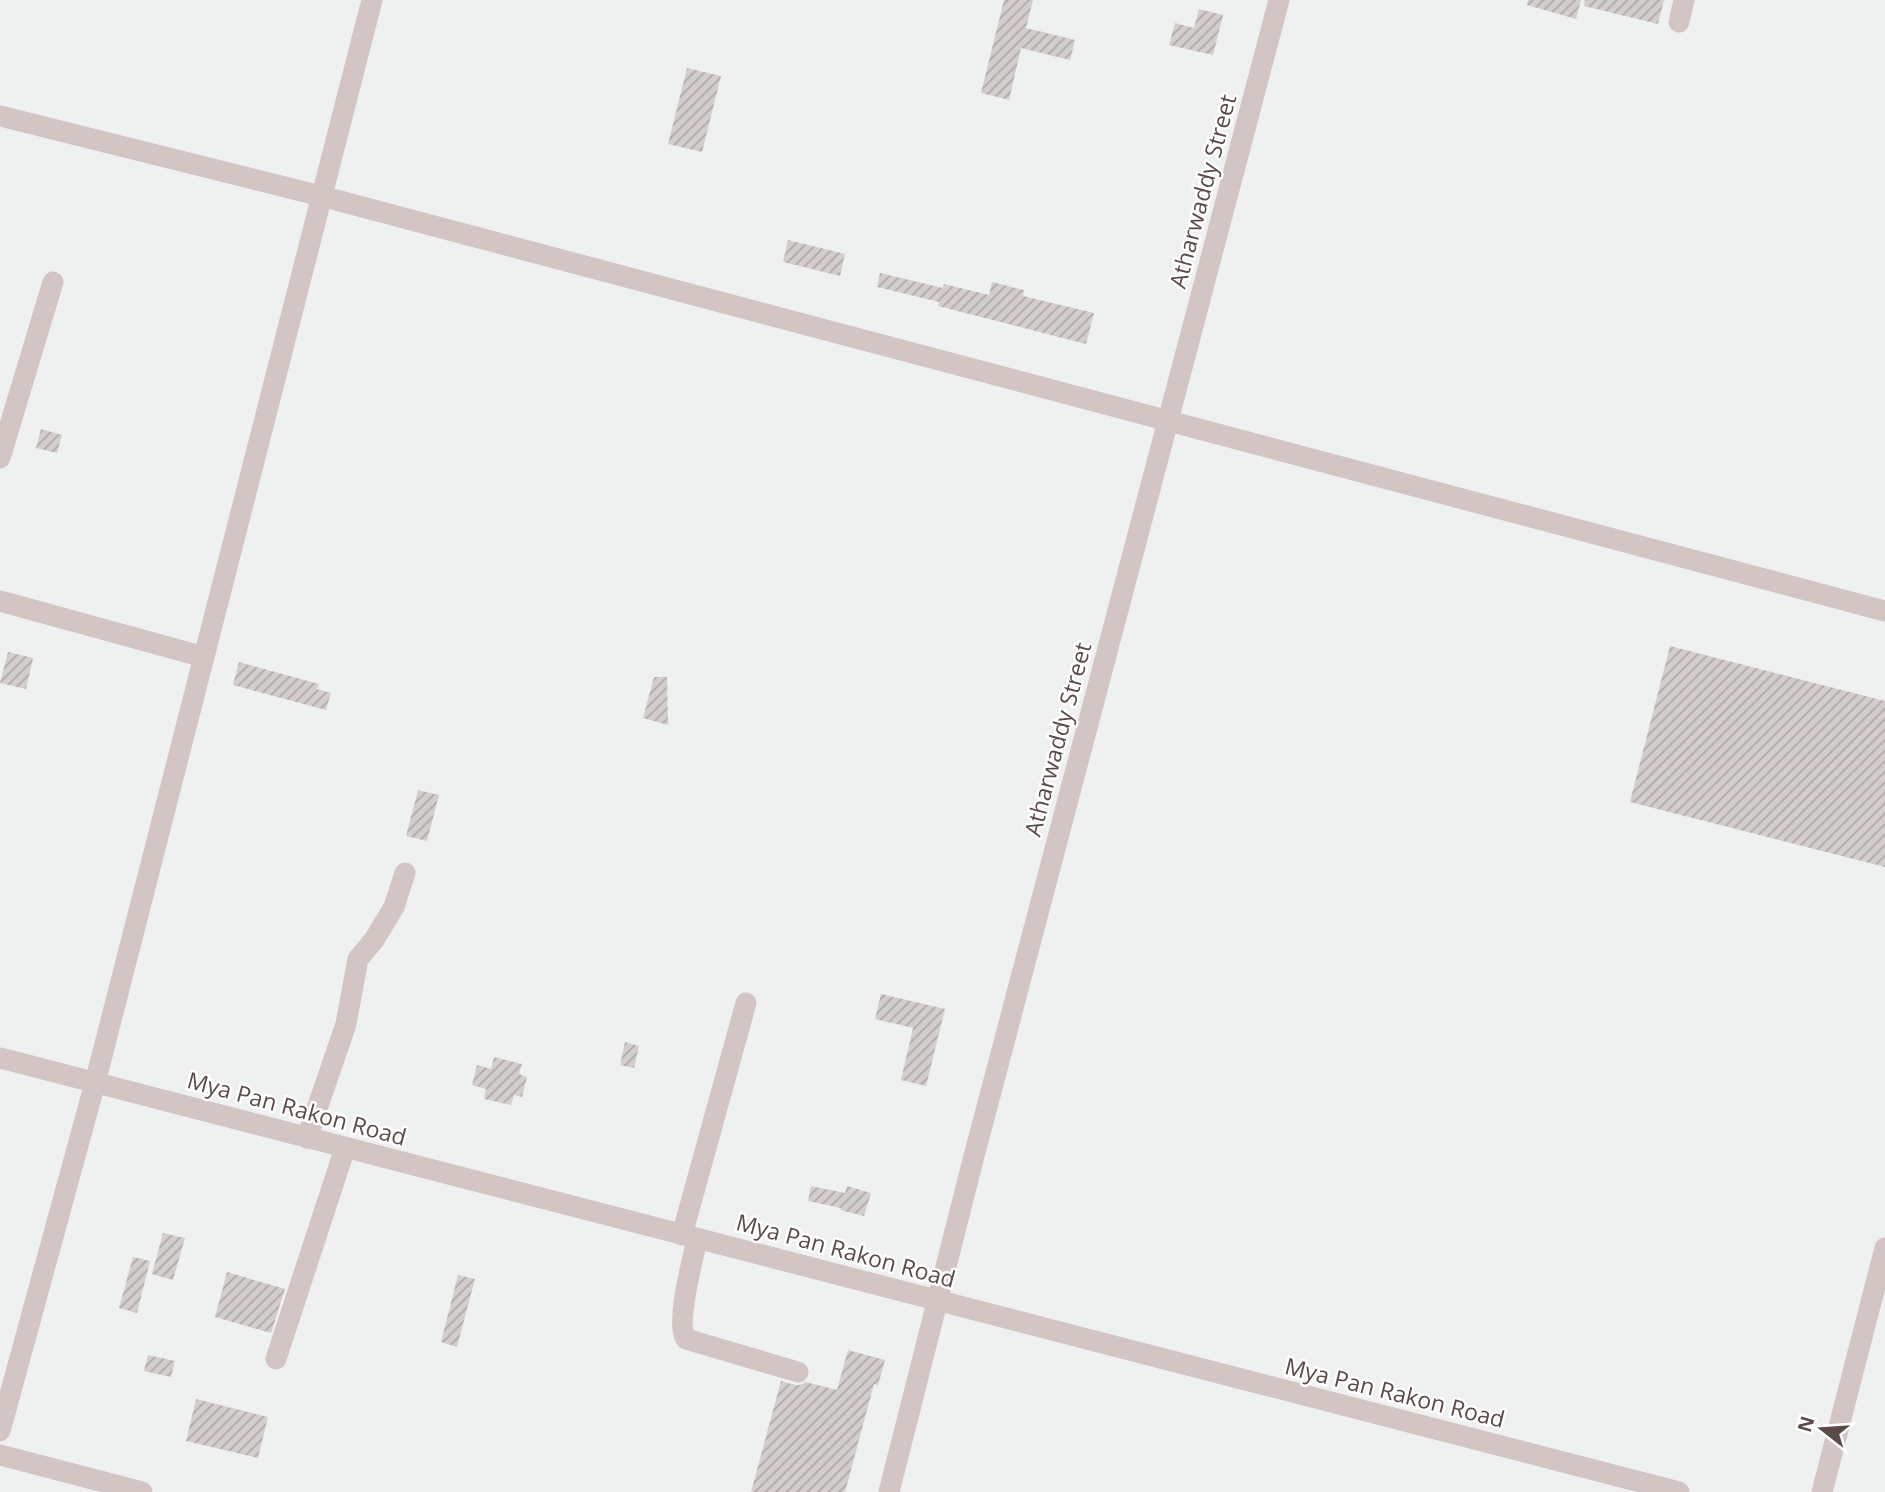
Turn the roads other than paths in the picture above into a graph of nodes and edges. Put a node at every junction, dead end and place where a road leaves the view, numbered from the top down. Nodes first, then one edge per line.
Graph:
1 (372, 0) edge
2 (1279, 0) edge
3 (1684, 0) edge
4 (1679, 22) dead end
5 (0, 116) edge
6 (321, 196) junction
7 (54, 282) dead end
8 (1168, 420) junction
9 (0, 458) edge
10 (0, 601) edge
11 (1885, 611) edge
12 (204, 657) junction
13 (404, 873) dead end
14 (746, 1003) dead end
15 (0, 1058) edge
16 (94, 1083) junction
17 (307, 1138) junction
18 (345, 1148) junction
19 (689, 1237) junction
20 (1885, 1248) edge
21 (937, 1301) junction
22 (276, 1359) dead end
23 (797, 1372) dead end
24 (0, 1431) edge
25 (0, 1455) edge
26 (142, 1492) edge
27 (889, 1492) edge
28 (1679, 1492) edge
29 (1822, 1492) edge

1 - 6 street
2 - 8 street, Atharwaddy Street
3 - 4 street
5 - 6 street
6 - 8 street
6 - 12 street
7 - 9 street
8 - 11 street
8 - 21 street, Atharwaddy Street
10 - 12 street
12 - 16 street
13 - 17 street
14 - 19 street
15 - 16 street, Mya Pan Rakon Road
16 - 17 street, Mya Pan Rakon Road
16 - 24 street
17 - 18 street, Mya Pan Rakon Road
18 - 19 street, Mya Pan Rakon Road
18 - 22 street
19 - 21 street, Mya Pan Rakon Road
19 - 23 street
20 - 29 street
21 - 27 street, Atharwaddy Street
21 - 28 street, Mya Pan Rakon Road
25 - 26 street

